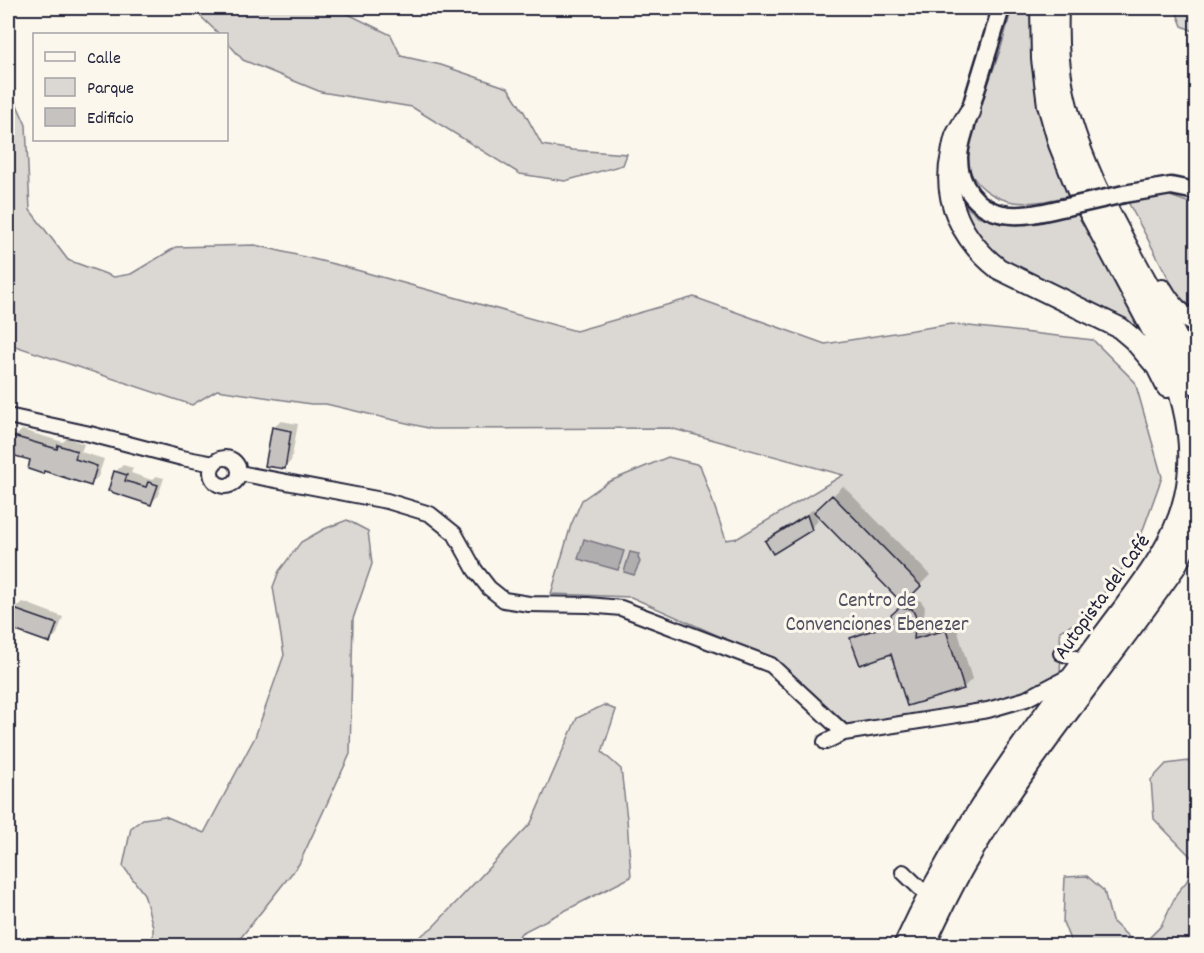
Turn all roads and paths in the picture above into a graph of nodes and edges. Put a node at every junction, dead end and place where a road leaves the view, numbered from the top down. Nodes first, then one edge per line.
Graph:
1 (1001, 8) edge
2 (1041, 8) edge
3 (1058, 8) edge
4 (970, 112) junction
5 (1080, 151) junction
6 (1197, 191) edge
7 (1197, 322) edge
8 (1197, 384) edge
9 (8, 416) edge
10 (213, 464) junction
11 (239, 473) junction
12 (1197, 519) edge
13 (1175, 527) junction
14 (1197, 540) edge
15 (1156, 594) junction
16 (1061, 653) dead end
17 (1079, 667) junction
18 (844, 733) junction
19 (825, 742) dead end
20 (903, 872) dead end
21 (928, 896) junction
22 (904, 945) edge
23 (924, 945) edge

1 - 4 main road
2 - 13 highway, Autopista del Café
3 - 5 highway
4 - 6 main road, bridge
4 - 13 highway
5 - 7 highway
5 - 8 highway
9 - 10 street
10 - 11 street
10 - 11 street
11 - 18 street
12 - 15 highway, Autopista del Café
13 - 17 highway, Autopista del Café
14 - 15 highway
15 - 23 highway, Autopista del Café
16 - 17 street
17 - 18 street
17 - 21 highway, Autopista del Café
18 - 19 street
20 - 21 street
21 - 22 highway, Autopista del Café

